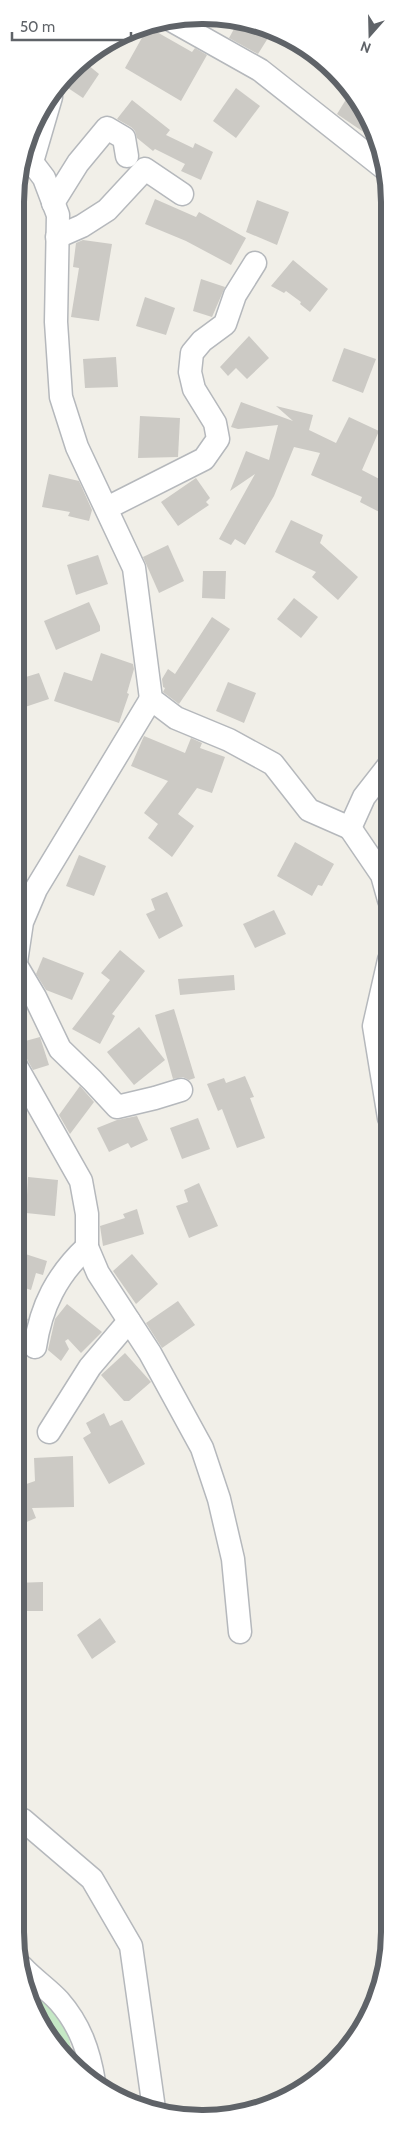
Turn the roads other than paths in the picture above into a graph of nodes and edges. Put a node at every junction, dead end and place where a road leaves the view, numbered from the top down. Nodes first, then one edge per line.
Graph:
1 (180, 25) edge
2 (38, 131) edge
3 (32, 149) edge
4 (126, 156) dead end
5 (29, 157) edge
6 (377, 162) edge
7 (182, 194) dead end
8 (53, 203) junction
9 (56, 237) junction
10 (255, 263) dead end
11 (107, 508) junction
12 (152, 699) junction
13 (381, 775) edge
14 (350, 828) junction
15 (381, 874) edge
16 (24, 917) edge
17 (24, 979) edge
18 (381, 995) edge
19 (381, 1069) edge
20 (181, 1090) dead end
21 (24, 1099) edge
22 (87, 1247) junction
23 (129, 1321) junction
24 (35, 1347) dead end
25 (49, 1432) dead end
26 (240, 1632) dead end
27 (24, 1821) edge
28 (29, 1973) edge
29 (92, 2072) edge
30 (153, 2103) edge

1 - 6 street
2 - 3 street
4 - 8 street
5 - 8 street
7 - 9 street
8 - 9 street
9 - 11 street
10 - 11 street
11 - 12 street
12 - 14 street
12 - 16 street
13 - 14 street
14 - 15 street
17 - 20 street
18 - 19 street
21 - 22 street
22 - 23 street
22 - 24 street
23 - 25 street
23 - 26 street
27 - 30 street
28 - 29 street

